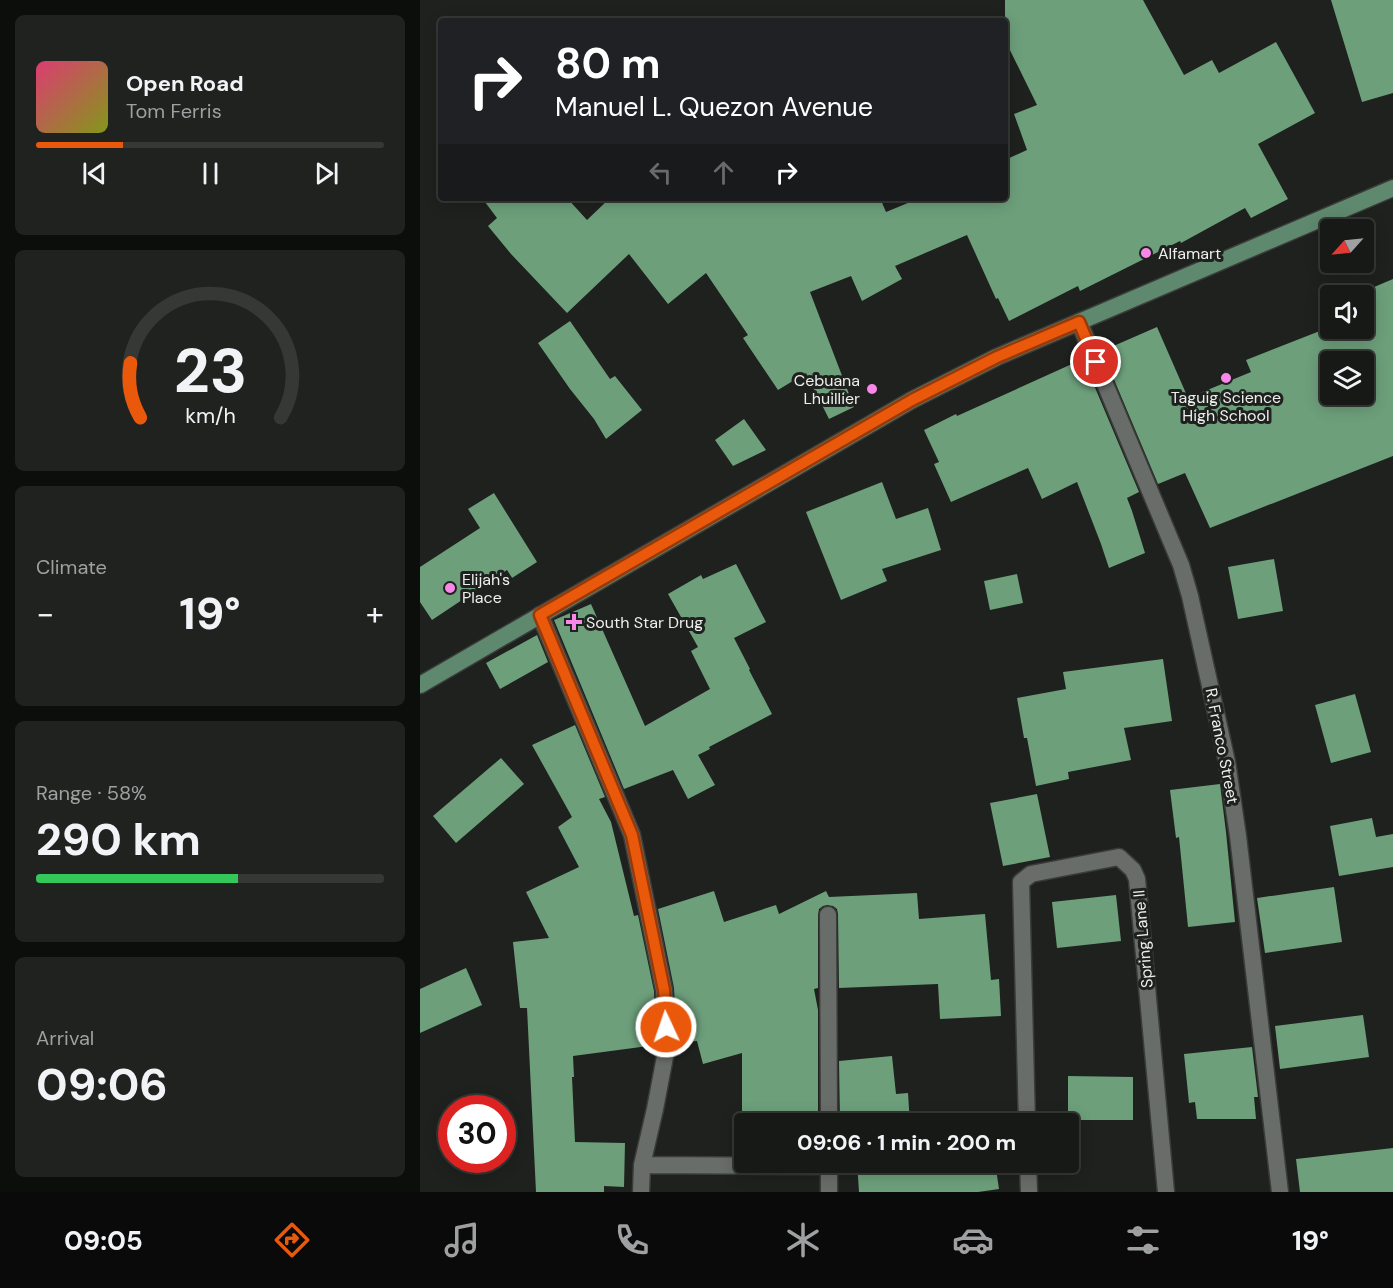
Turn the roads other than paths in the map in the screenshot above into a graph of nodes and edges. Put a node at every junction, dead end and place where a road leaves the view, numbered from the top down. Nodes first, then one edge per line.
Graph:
1 (1393, 188) edge
2 (1079, 322) junction
3 (540, 615) junction
4 (420, 685) edge
5 (828, 915) dead end
6 (829, 1113) edge
7 (1027, 1113) edge
8 (642, 1165) junction
9 (734, 1165) edge
10 (829, 1173) edge
11 (1028, 1173) edge
12 (641, 1192) edge
13 (829, 1192) edge
14 (1029, 1192) edge
15 (1166, 1192) edge
16 (1280, 1192) edge

1 - 2 main road
2 - 3 main road
2 - 16 street, R. Franco Street
3 - 4 main road
3 - 8 street
5 - 6 street
7 - 15 street, Spring Lane II
8 - 9 street
8 - 12 street
10 - 13 street
11 - 14 street

